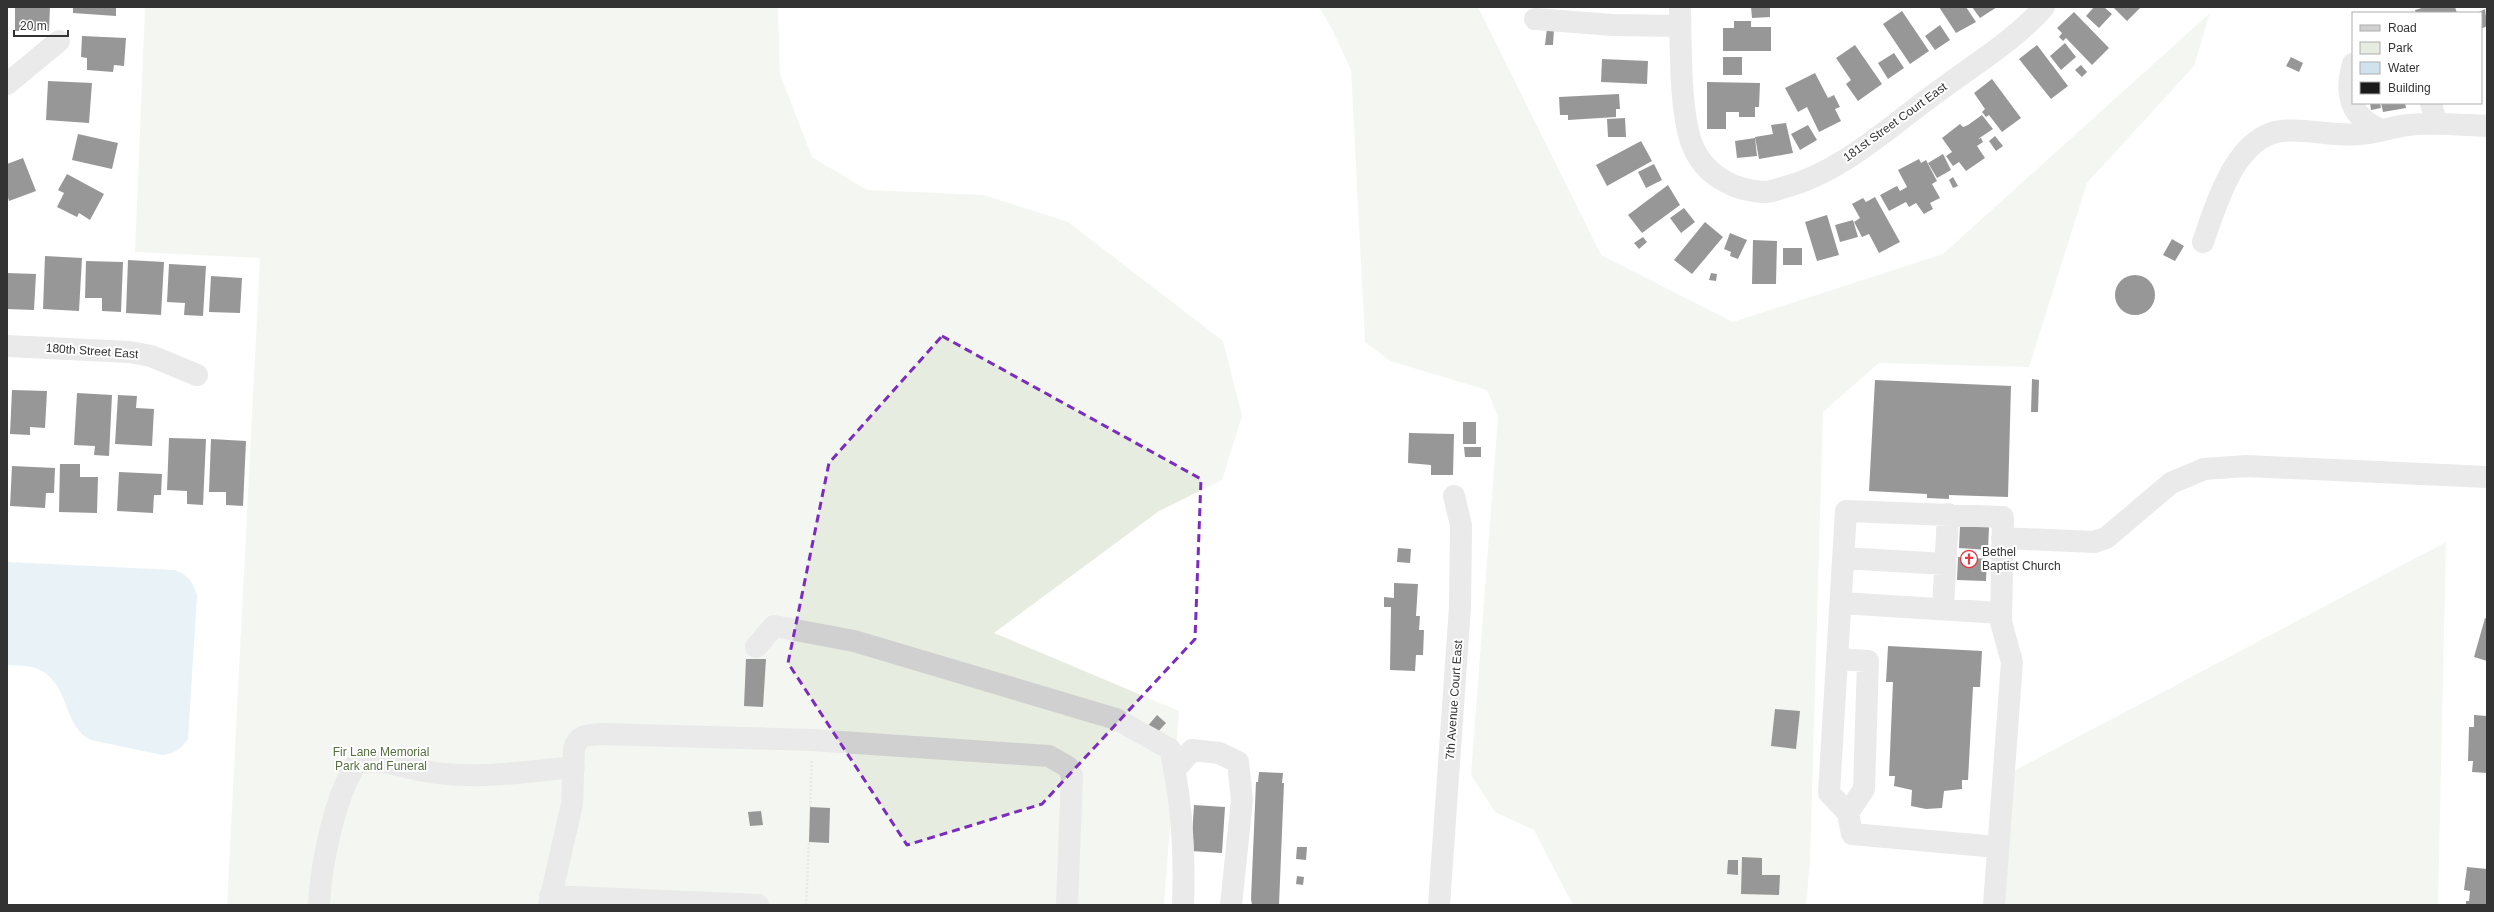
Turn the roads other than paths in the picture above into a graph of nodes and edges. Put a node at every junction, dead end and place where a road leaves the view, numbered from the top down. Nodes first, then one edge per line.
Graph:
1 (2044, 7) edge
2 (1680, 16) edge
3 (1535, 19) dead end
4 (59, 41) dead end
5 (2352, 71) edge
6 (7, 84) edge
7 (2352, 95) edge
8 (2354, 104) edge
9 (2434, 113) edge
10 (2487, 126) edge
11 (2381, 130) junction
12 (2203, 242) dead end
13 (7, 346) edge
14 (197, 375) dead end
15 (2487, 477) edge
16 (1454, 496) dead end
17 (1948, 514) junction
18 (2002, 538) junction
19 (1843, 558) junction
20 (1945, 564) junction
21 (1841, 603) junction
22 (1943, 609) junction
23 (2001, 613) junction
24 (756, 647) dead end
25 (1837, 659) junction
26 (574, 767) junction
27 (1175, 770) junction
28 (1848, 813) junction
29 (1997, 847) junction
30 (549, 900) edge
31 (1188, 904) edge
32 (319, 905) edge
33 (758, 905) edge
34 (1067, 905) edge
35 (1231, 905) edge
36 (1439, 905) edge
37 (1994, 905) edge

1 - 2 street, 181st Street Court East
2 - 3 street
4 - 6 street
5 - 7 street
8 - 11 street
9 - 10 street
9 - 11 street
11 - 12 street
13 - 14 street, 180th Street East
15 - 18 street
16 - 36 street, 7th Avenue Court East
17 - 18 street
17 - 19 street
17 - 20 street
18 - 23 street
19 - 20 street
19 - 21 street
20 - 22 street
21 - 22 street
21 - 25 street
22 - 23 street
23 - 29 street
24 - 27 street
25 - 28 street
25 - 28 street
26 - 30 street
26 - 32 street
26 - 34 street
27 - 31 street
27 - 35 street
28 - 29 street
29 - 37 street
30 - 33 street

